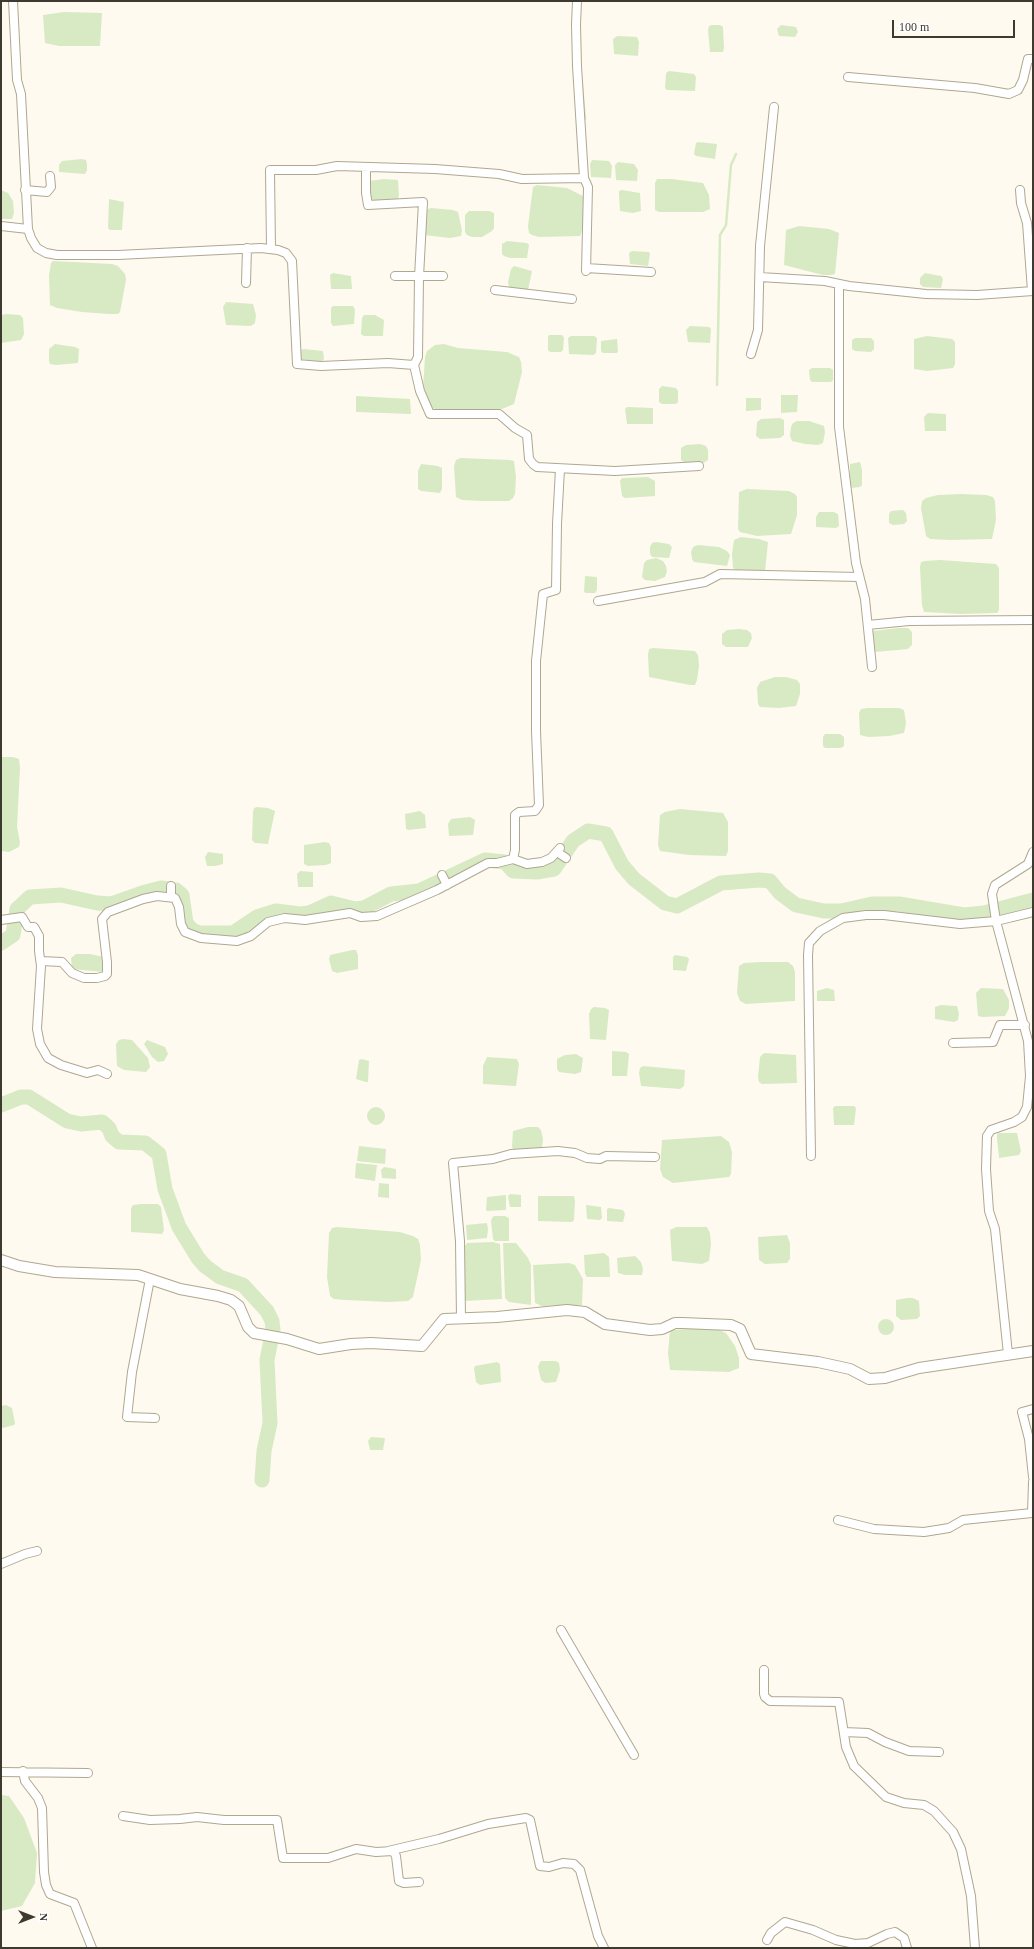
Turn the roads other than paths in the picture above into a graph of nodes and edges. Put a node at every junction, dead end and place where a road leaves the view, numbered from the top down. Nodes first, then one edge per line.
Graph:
1 (13, 1) edge
2 (577, 1) edge
3 (1033, 60) edge
4 (848, 78) dead end
5 (774, 107) dead end
6 (366, 168) junction
7 (50, 176) dead end
8 (584, 178) junction
9 (25, 190) junction
10 (1020, 190) dead end
11 (1, 226) edge
12 (28, 229) junction
13 (247, 248) junction
14 (271, 249) junction
15 (651, 272) dead end
16 (395, 276) dead end
17 (443, 276) dead end
18 (419, 277) junction
19 (760, 277) junction
20 (246, 283) dead end
21 (839, 284) junction
22 (495, 290) dead end
23 (1033, 291) edge
24 (572, 299) dead end
25 (751, 354) dead end
26 (414, 365) junction
27 (699, 466) dead end
28 (560, 470) junction
29 (859, 578) junction
30 (598, 601) dead end
31 (1033, 620) edge
32 (868, 624) junction
33 (872, 667) dead end
34 (1033, 852) edge
35 (561, 853) dead end
36 (513, 858) junction
37 (1033, 912) edge
38 (996, 919) junction
39 (4, 920) edge
40 (41, 961) junction
41 (1025, 1025) junction
42 (953, 1043) dead end
43 (107, 1074) dead end
44 (1031, 1092) edge
45 (811, 1156) dead end
46 (656, 1157) dead end
47 (1, 1260) edge
48 (150, 1279) junction
49 (461, 1319) junction
50 (1033, 1351) edge
51 (1008, 1354) junction
52 (1033, 1409) edge
53 (155, 1418) dead end
54 (1033, 1477) edge
55 (1033, 1482) edge
56 (838, 1520) dead end
57 (37, 1551) dead end
58 (1, 1564) edge
59 (561, 1630) dead end
60 (764, 1670) dead end
61 (844, 1732) junction
62 (938, 1752) dead end
63 (634, 1755) dead end
64 (23, 1771) junction
65 (1, 1772) edge
66 (88, 1773) dead end
67 (123, 1816) dead end
68 (388, 1851) junction
69 (419, 1882) dead end
70 (767, 1940) dead end
71 (92, 1948) edge
72 (604, 1948) edge
73 (907, 1948) edge
74 (975, 1948) edge

1 - 9 street
2 - 8 street
3 - 4 street
5 - 19 street
6 - 8 street
6 - 14 street
6 - 18 street
7 - 9 street
8 - 15 street
9 - 12 street
10 - 23 street
11 - 12 street
12 - 13 street
13 - 14 street
13 - 20 street
14 - 26 street
16 - 18 street
17 - 18 street
18 - 26 street
19 - 21 street
19 - 25 street
21 - 23 street
21 - 29 street
22 - 24 street
26 - 28 street
27 - 28 street
28 - 36 street
29 - 30 street
29 - 32 street
31 - 32 street
32 - 33 street
34 - 38 street
35 - 36 street
36 - 40 street
37 - 38 street
38 - 41 street
38 - 45 street
39 - 40 street
40 - 43 street
41 - 42 street
41 - 44 street
44 - 51 street
46 - 49 street
47 - 48 street
48 - 49 street
48 - 53 street
49 - 51 street
50 - 51 street
52 - 54 street
55 - 56 street
57 - 58 street
59 - 63 street
60 - 61 street
61 - 62 street
61 - 74 street
64 - 65 street
64 - 66 street
64 - 71 street
67 - 68 street
68 - 69 street
68 - 72 street
70 - 73 street

